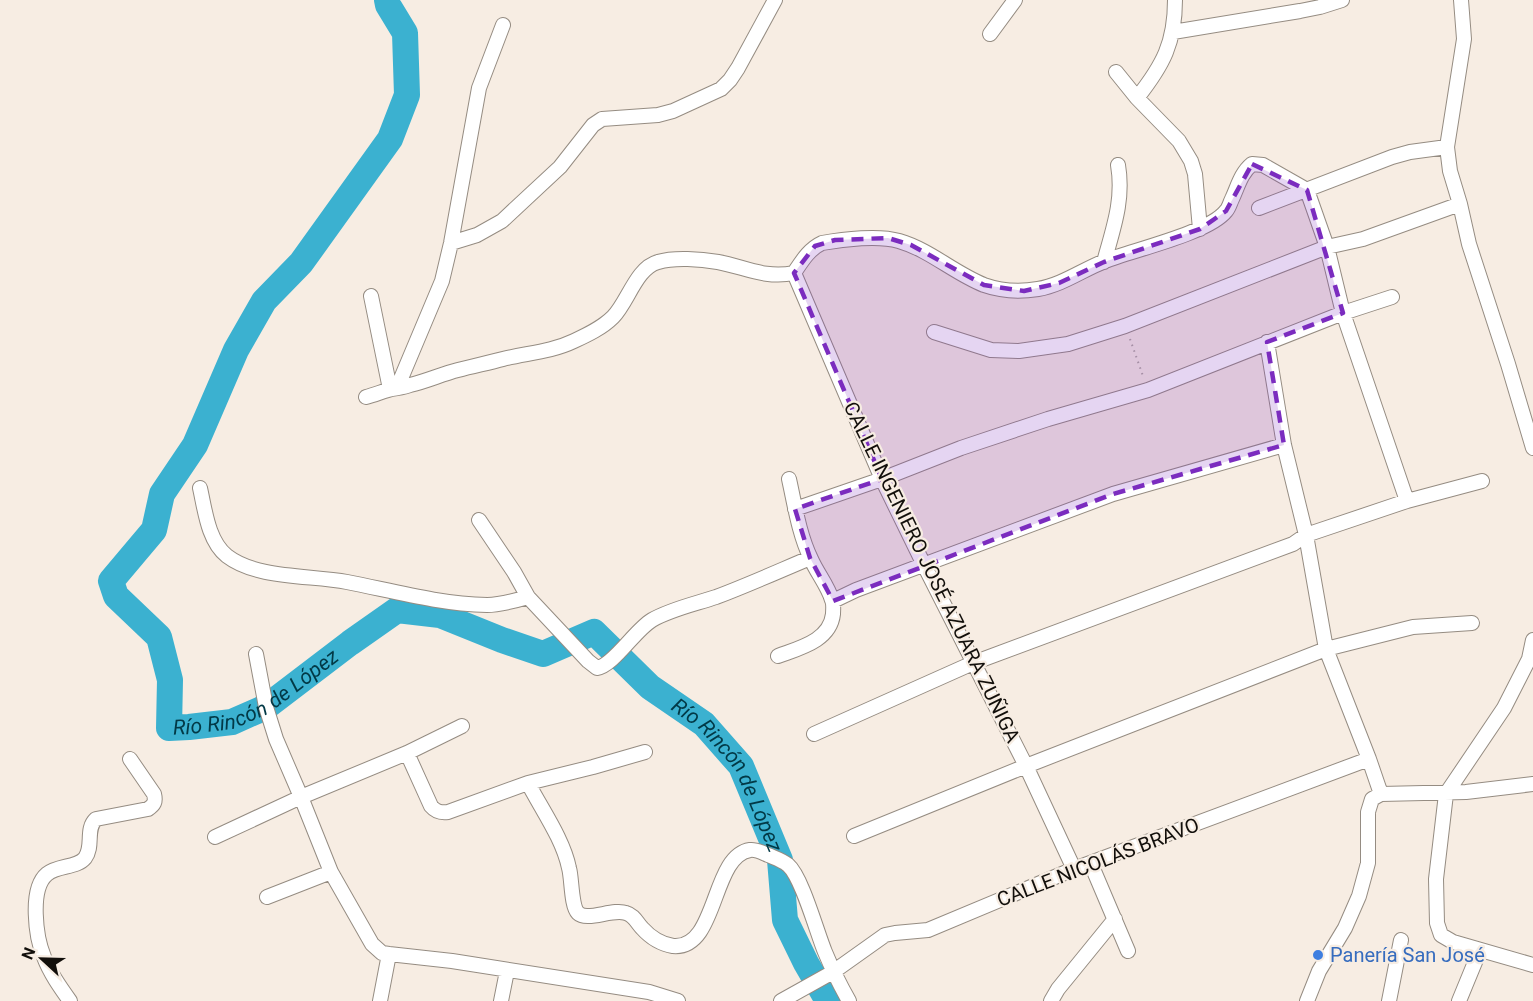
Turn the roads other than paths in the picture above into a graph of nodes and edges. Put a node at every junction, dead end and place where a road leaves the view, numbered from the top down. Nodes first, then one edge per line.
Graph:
1 (775, 0) edge
2 (1015, 0) edge
3 (1175, 0) edge
4 (1342, 0) edge
5 (1461, 0) edge
6 (503, 25) dead end
7 (1173, 32) junction
8 (990, 34) dead end
9 (1116, 72) dead end
10 (1137, 98) junction
11 (1447, 147) junction
12 (1118, 165) dead end
13 (1307, 190) junction
14 (1460, 204) junction
15 (1259, 208) dead end
16 (1200, 229) junction
17 (451, 243) junction
18 (1327, 248) junction
19 (1104, 262) junction
20 (794, 273) junction
21 (371, 296) dead end
22 (1392, 297) dead end
23 (1343, 313) junction
24 (934, 332) dead end
25 (1267, 342) junction
26 (393, 388) junction
27 (366, 397) dead end
28 (1530, 423) edge
29 (1284, 445) junction
30 (1533, 448) edge
31 (789, 479) dead end
32 (882, 479) junction
33 (1482, 481) dead end
34 (200, 488) dead end
35 (1407, 501) junction
36 (795, 509) junction
37 (479, 520) dead end
38 (1306, 535) junction
39 (810, 558) junction
40 (924, 565) junction
41 (528, 597) junction
42 (833, 601) junction
43 (1472, 623) dead end
44 (1533, 640) edge
45 (1326, 649) junction
46 (256, 654) dead end
47 (778, 656) dead end
48 (973, 663) junction
49 (462, 726) dead end
50 (814, 734) dead end
51 (645, 752) dead end
52 (407, 753) junction
53 (130, 759) dead end
54 (1369, 759) junction
55 (1026, 766) junction
56 (528, 783) junction
57 (1533, 784) edge
58 (1381, 794) junction
59 (1446, 794) junction
60 (301, 796) junction
61 (854, 836) dead end
62 (215, 837) dead end
63 (1091, 864) junction
64 (1074, 869) junction
65 (331, 872) junction
66 (267, 897) dead end
67 (1115, 919) junction
68 (1401, 940) dead end
69 (1480, 950) junction
70 (1128, 951) dead end
71 (389, 954) junction
72 (1533, 965) edge
73 (507, 971) junction
74 (833, 972) junction
75 (70, 1001) edge
76 (380, 1001) edge
77 (501, 1001) edge
78 (678, 1001) edge
79 (781, 1001) edge
80 (849, 1001) edge
81 (1051, 1001) edge
82 (1307, 1001) edge
83 (1389, 1001) edge
84 (1459, 1001) edge

1 - 17 street
2 - 8 street
3 - 7 street
4 - 7 street
5 - 11 street
6 - 17 street
7 - 10 street
9 - 10 street
10 - 16 street
11 - 13 street
11 - 14 street
12 - 19 street
13 - 15 street
13 - 16 street
13 - 18 street
14 - 18 street
14 - 28 street
16 - 19 street
17 - 26 street
18 - 23 street
18 - 24 street
19 - 20 street
20 - 26 street
20 - 32 street, CALLE INGENIERO JOSÉ AZUARA ZUÑIGA
21 - 26 street
22 - 23 street
23 - 25 street
23 - 35 street
25 - 29 street
25 - 32 street
26 - 27 street
28 - 30 street
29 - 38 street
29 - 40 street
31 - 36 street
32 - 36 street
32 - 40 street, CALLE INGENIERO JOSÉ AZUARA ZUÑIGA
33 - 35 street
34 - 41 street
35 - 38 street
36 - 39 street
37 - 41 street
38 - 45 street
38 - 48 street
39 - 41 street
39 - 42 street
40 - 42 street
40 - 48 street, CALLE INGENIERO JOSÉ AZUARA ZUÑIGA
42 - 47 street
43 - 45 street
44 - 59 street
45 - 54 street
45 - 55 street
46 - 60 street
48 - 50 street
48 - 55 street, CALLE INGENIERO JOSÉ AZUARA ZUÑIGA
49 - 52 street
51 - 56 street
52 - 56 street
52 - 60 street
53 - 75 street
54 - 58 street
54 - 63 street, CALLE NICOLÁS BRAVO
55 - 61 street
55 - 64 street, CALLE INGENIERO JOSÉ AZUARA ZUÑIGA
56 - 74 street
57 - 59 street
58 - 59 street
58 - 82 street
59 - 69 street
60 - 62 street
60 - 65 street
63 - 64 street, CALLE NICOLÁS BRAVO
63 - 67 street
64 - 74 street, CALLE NICOLÁS BRAVO
65 - 66 street
65 - 71 street
67 - 70 street
67 - 81 street
68 - 83 street
69 - 72 street
69 - 84 street
71 - 73 street
71 - 76 street
73 - 77 street
73 - 78 street
74 - 79 street, CALLE NICOLÁS BRAVO
74 - 80 street

